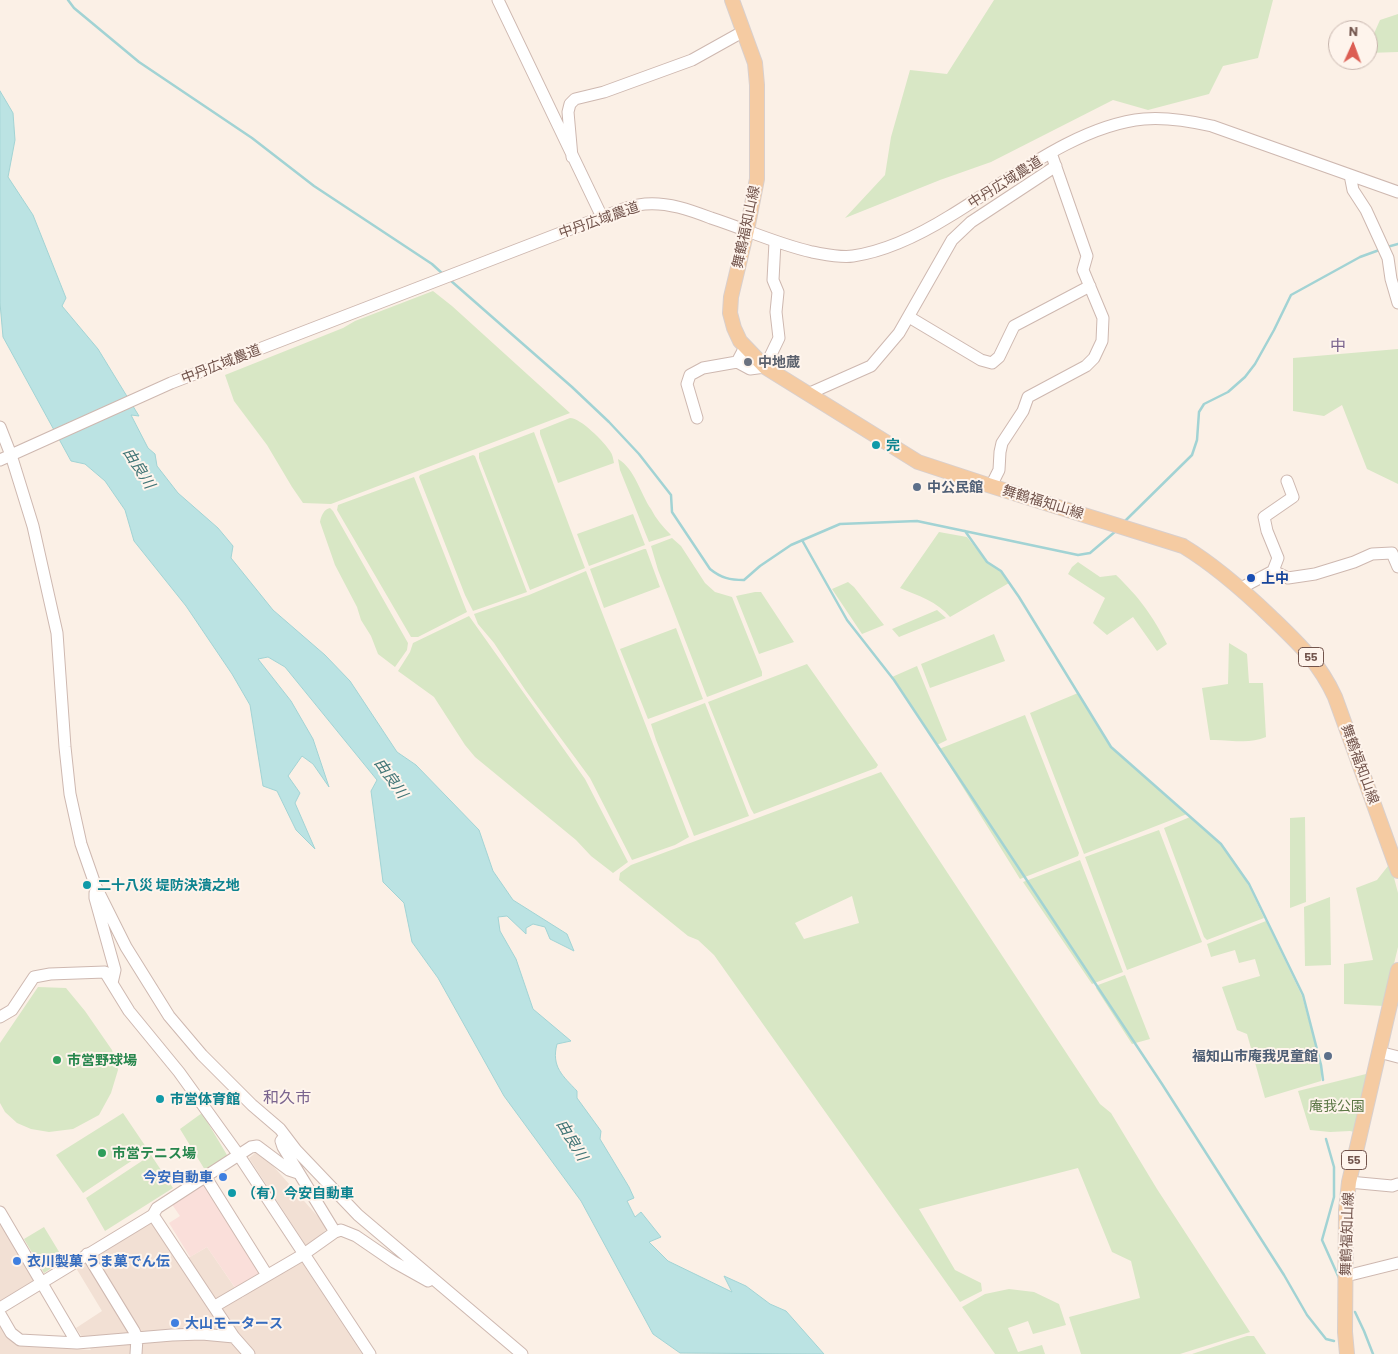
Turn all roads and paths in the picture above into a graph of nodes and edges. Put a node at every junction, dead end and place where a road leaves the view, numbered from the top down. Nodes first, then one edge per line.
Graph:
1 (498, 0) edge
2 (732, 0) edge
3 (744, 31) junction
4 (1051, 153) junction
5 (572, 157) junction
6 (1056, 166) junction
7 (1350, 175) junction
8 (1398, 192) edge
9 (599, 219) junction
10 (747, 230) junction
11 (775, 242) junction
12 (1393, 256) edge
13 (1090, 286) junction
14 (1398, 303) edge
15 (909, 317) junction
16 (745, 347) junction
17 (736, 362) junction
18 (765, 367) junction
19 (810, 393) junction
20 (697, 418) dead end
21 (0, 427) edge
22 (11, 455) junction
23 (0, 460) edge
24 (1287, 481) dead end
25 (991, 486) junction
26 (1398, 567) edge
27 (1273, 571) junction
28 (1241, 588) junction
29 (1395, 853) edge
30 (1398, 870) edge
31 (96, 886) junction
32 (1398, 970) edge
33 (112, 983) junction
34 (0, 1017) edge
35 (1379, 1052) junction
36 (1398, 1057) edge
37 (285, 1136) junction
38 (238, 1154) junction
39 (298, 1173) junction
40 (205, 1176) junction
41 (1349, 1182) junction
42 (1398, 1184) edge
43 (0, 1212) edge
44 (153, 1214) junction
45 (335, 1232) junction
46 (87, 1254) junction
47 (304, 1254) junction
48 (1398, 1263) edge
49 (267, 1275) junction
50 (1346, 1276) junction
51 (42, 1282) junction
52 (446, 1290) junction
53 (215, 1306) junction
54 (0, 1308) edge
55 (0, 1314) edge
56 (234, 1337) junction
57 (137, 1338) junction
58 (77, 1344) junction
59 (136, 1354) edge
60 (249, 1354) edge
61 (370, 1354) edge
62 (522, 1354) edge
63 (1347, 1354) edge

1 - 5 street
2 - 3 main road, 舞鶴福知山線 / 55
3 - 5 street
3 - 10 main road, 舞鶴福知山線 / 55
4 - 6 street
4 - 7 street, 中丹広域農道
4 - 11 street, 中丹広域農道
5 - 9 street
6 - 13 street
6 - 15 street
7 - 8 street, 中丹広域農道
7 - 12 street
9 - 10 street, 中丹広域農道
9 - 22 street, 中丹広域農道
10 - 11 street, 中丹広域農道
10 - 16 main road, 舞鶴福知山線 / 55
11 - 18 street
12 - 14 street
13 - 15 street
13 - 25 street
15 - 19 street
16 - 17 street
16 - 18 main road, 舞鶴福知山線 / 55
17 - 18 street
17 - 20 street
18 - 19 main road, 舞鶴福知山線 / 55
19 - 25 main road, 舞鶴福知山線 / 55
21 - 22 street
22 - 23 street, 中丹広域農道
22 - 31 street
24 - 27 street
25 - 28 main road, 舞鶴福知山線 / 55
26 - 27 street
27 - 28 street
28 - 29 main road, 舞鶴福知山線 / 55
29 - 30 main road, 舞鶴福知山線 / 55
31 - 33 street
31 - 37 street
32 - 35 main road, 舞鶴福知山線 / 55
33 - 34 street
33 - 38 street
35 - 36 street
35 - 41 main road, 舞鶴福知山線 / 55
37 - 39 street
37 - 52 street
38 - 39 street
38 - 40 street
38 - 47 street
39 - 45 street
40 - 44 street
40 - 49 street
41 - 42 street
41 - 50 main road, 舞鶴福知山線 / 55
43 - 51 street
44 - 46 street
44 - 53 street
45 - 47 street
45 - 52 street
46 - 51 street
46 - 57 street
47 - 49 street
47 - 61 street
48 - 50 street
49 - 53 street
50 - 63 main road, 舞鶴福知山線 / 55
51 - 54 street
51 - 58 street
52 - 62 street
53 - 56 street
55 - 58 street
56 - 57 street
56 - 60 street
57 - 58 street
57 - 59 street

